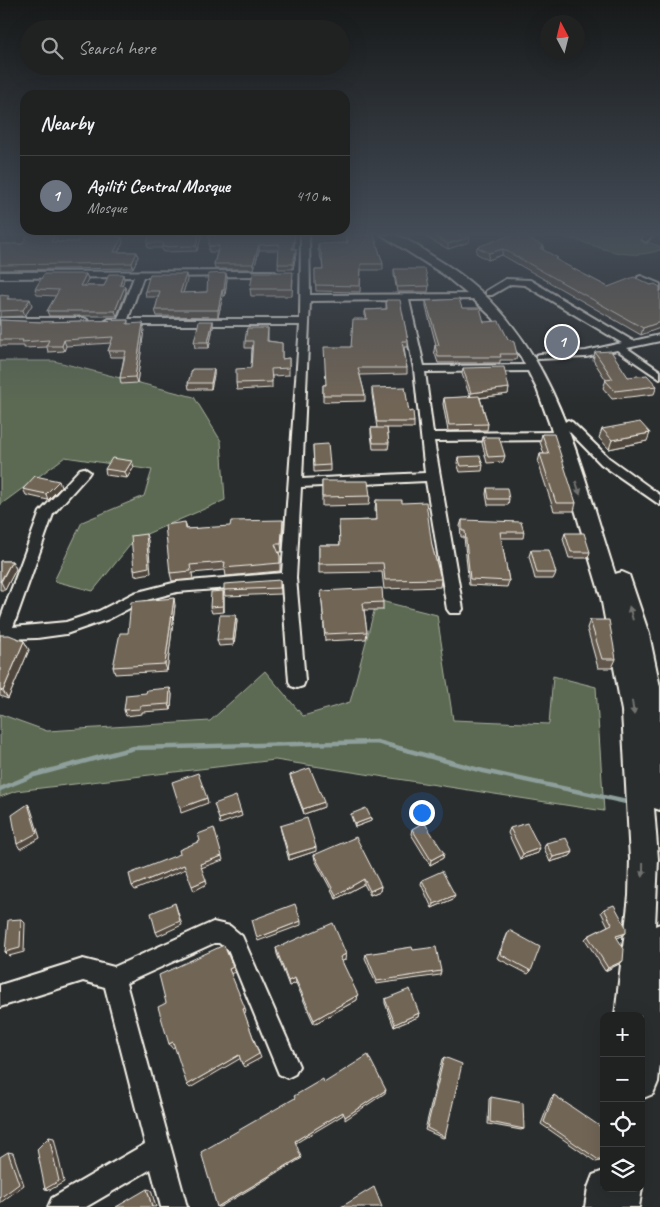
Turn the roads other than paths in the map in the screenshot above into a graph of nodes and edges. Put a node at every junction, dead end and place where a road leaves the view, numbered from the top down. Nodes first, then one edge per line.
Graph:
1 (133, 291) edge
2 (302, 291) edge
3 (480, 291) edge
4 (481, 291) edge
5 (489, 291) edge
6 (543, 291) edge
7 (484, 294) junction
8 (305, 298) junction
9 (404, 298) junction
10 (0, 321) edge
11 (122, 322) junction
12 (305, 322) junction
13 (660, 338) edge
14 (633, 345) junction
15 (620, 348) junction
16 (537, 362) junction
17 (419, 369) junction
18 (660, 376) edge
19 (565, 430) junction
20 (427, 437) junction
21 (84, 472) dead end
22 (432, 477) junction
23 (296, 483) junction
24 (660, 501) edge
25 (289, 578) junction
26 (455, 609) dead end
27 (1, 633) edge
28 (635, 660) junction
29 (297, 681) dead end
30 (660, 798) edge
31 (660, 939) edge
32 (651, 975) edge
33 (114, 978) junction
34 (0, 996) edge
35 (633, 1012) edge
36 (643, 1057) edge
37 (287, 1066) dead end
38 (158, 1151) junction
39 (605, 1192) edge
40 (623, 1192) edge
41 (61, 1207) edge
42 (174, 1207) edge
43 (603, 1207) edge
44 (621, 1207) edge

1 - 11 street
2 - 8 street
3 - 7 street
4 - 7 street
5 - 7 street
6 - 14 street
7 - 9 street
7 - 16 street
8 - 9 street
8 - 12 street
9 - 17 street
10 - 11 street
11 - 12 street
12 - 23 street
13 - 14 street
14 - 15 street
15 - 16 street
15 - 18 street
16 - 17 street
16 - 19 street
17 - 20 street
19 - 20 street
19 - 24 street
19 - 28 street
20 - 22 street
21 - 27 street
22 - 23 street
22 - 26 street
23 - 25 street
25 - 27 street
25 - 29 street
28 - 30 street
28 -> 32 street
31 - 32 street
32 - 35 street
32 - 36 street
33 - 34 street
33 - 37 street
33 - 38 street
38 - 41 street
38 - 42 street
39 - 43 street
40 - 44 street

